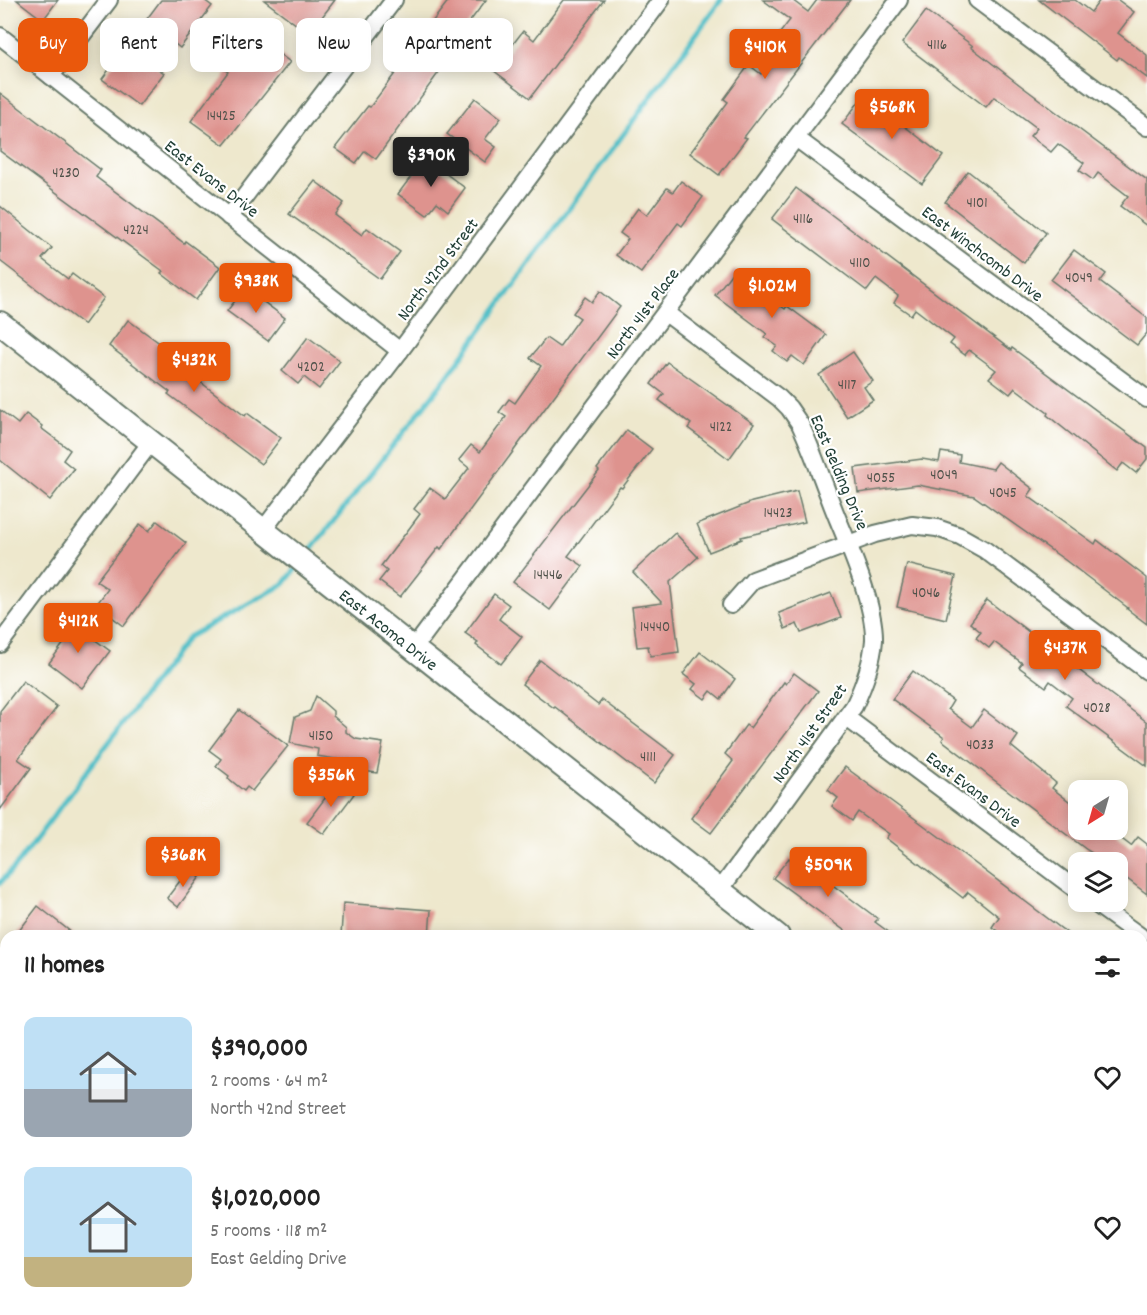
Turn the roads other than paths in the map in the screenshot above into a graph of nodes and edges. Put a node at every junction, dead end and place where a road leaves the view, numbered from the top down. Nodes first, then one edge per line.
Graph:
1 (109, 0) edge
2 (394, 0) edge
3 (661, 0) edge
4 (900, 0) edge
5 (977, 0) edge
6 (0, 36) edge
7 (51, 76) junction
8 (1147, 127) edge
9 (796, 138) junction
10 (229, 217) junction
11 (666, 313) junction
12 (0, 323) edge
13 (400, 351) junction
14 (1147, 399) edge
15 (151, 442) junction
16 (271, 536) junction
17 (849, 544) junction
18 (731, 605) dead end
19 (0, 644) edge
20 (414, 648) junction
21 (1147, 671) edge
22 (847, 718) junction
23 (1068, 884) edge
24 (720, 890) junction
25 (1107, 912) edge
26 (770, 930) edge
27 (1131, 930) edge

1 - 7 street
2 - 10 street
3 - 13 street, North 42nd Street
4 - 9 street, North 41st Place
5 - 8 street
6 - 7 street, East Evans Drive
7 - 10 street, East Evans Drive
9 - 11 street, North 41st Place
9 - 14 street, East Winchcomb Drive
10 - 13 street, East Evans Drive
11 - 17 street, East Gelding Drive
11 - 20 street, North 41st Place
12 - 15 street, East Acoma Drive
13 - 16 street, North 42nd Street
15 - 16 street, East Acoma Drive
15 - 19 street
16 - 20 street, East Acoma Drive
17 - 18 street
17 - 21 street, East Gelding Drive
17 - 22 street, North 41st Street
20 - 24 street, East Acoma Drive
22 - 23 street, East Evans Drive
22 - 24 street, North 41st Street
24 - 26 street, East Acoma Drive
25 - 27 street

